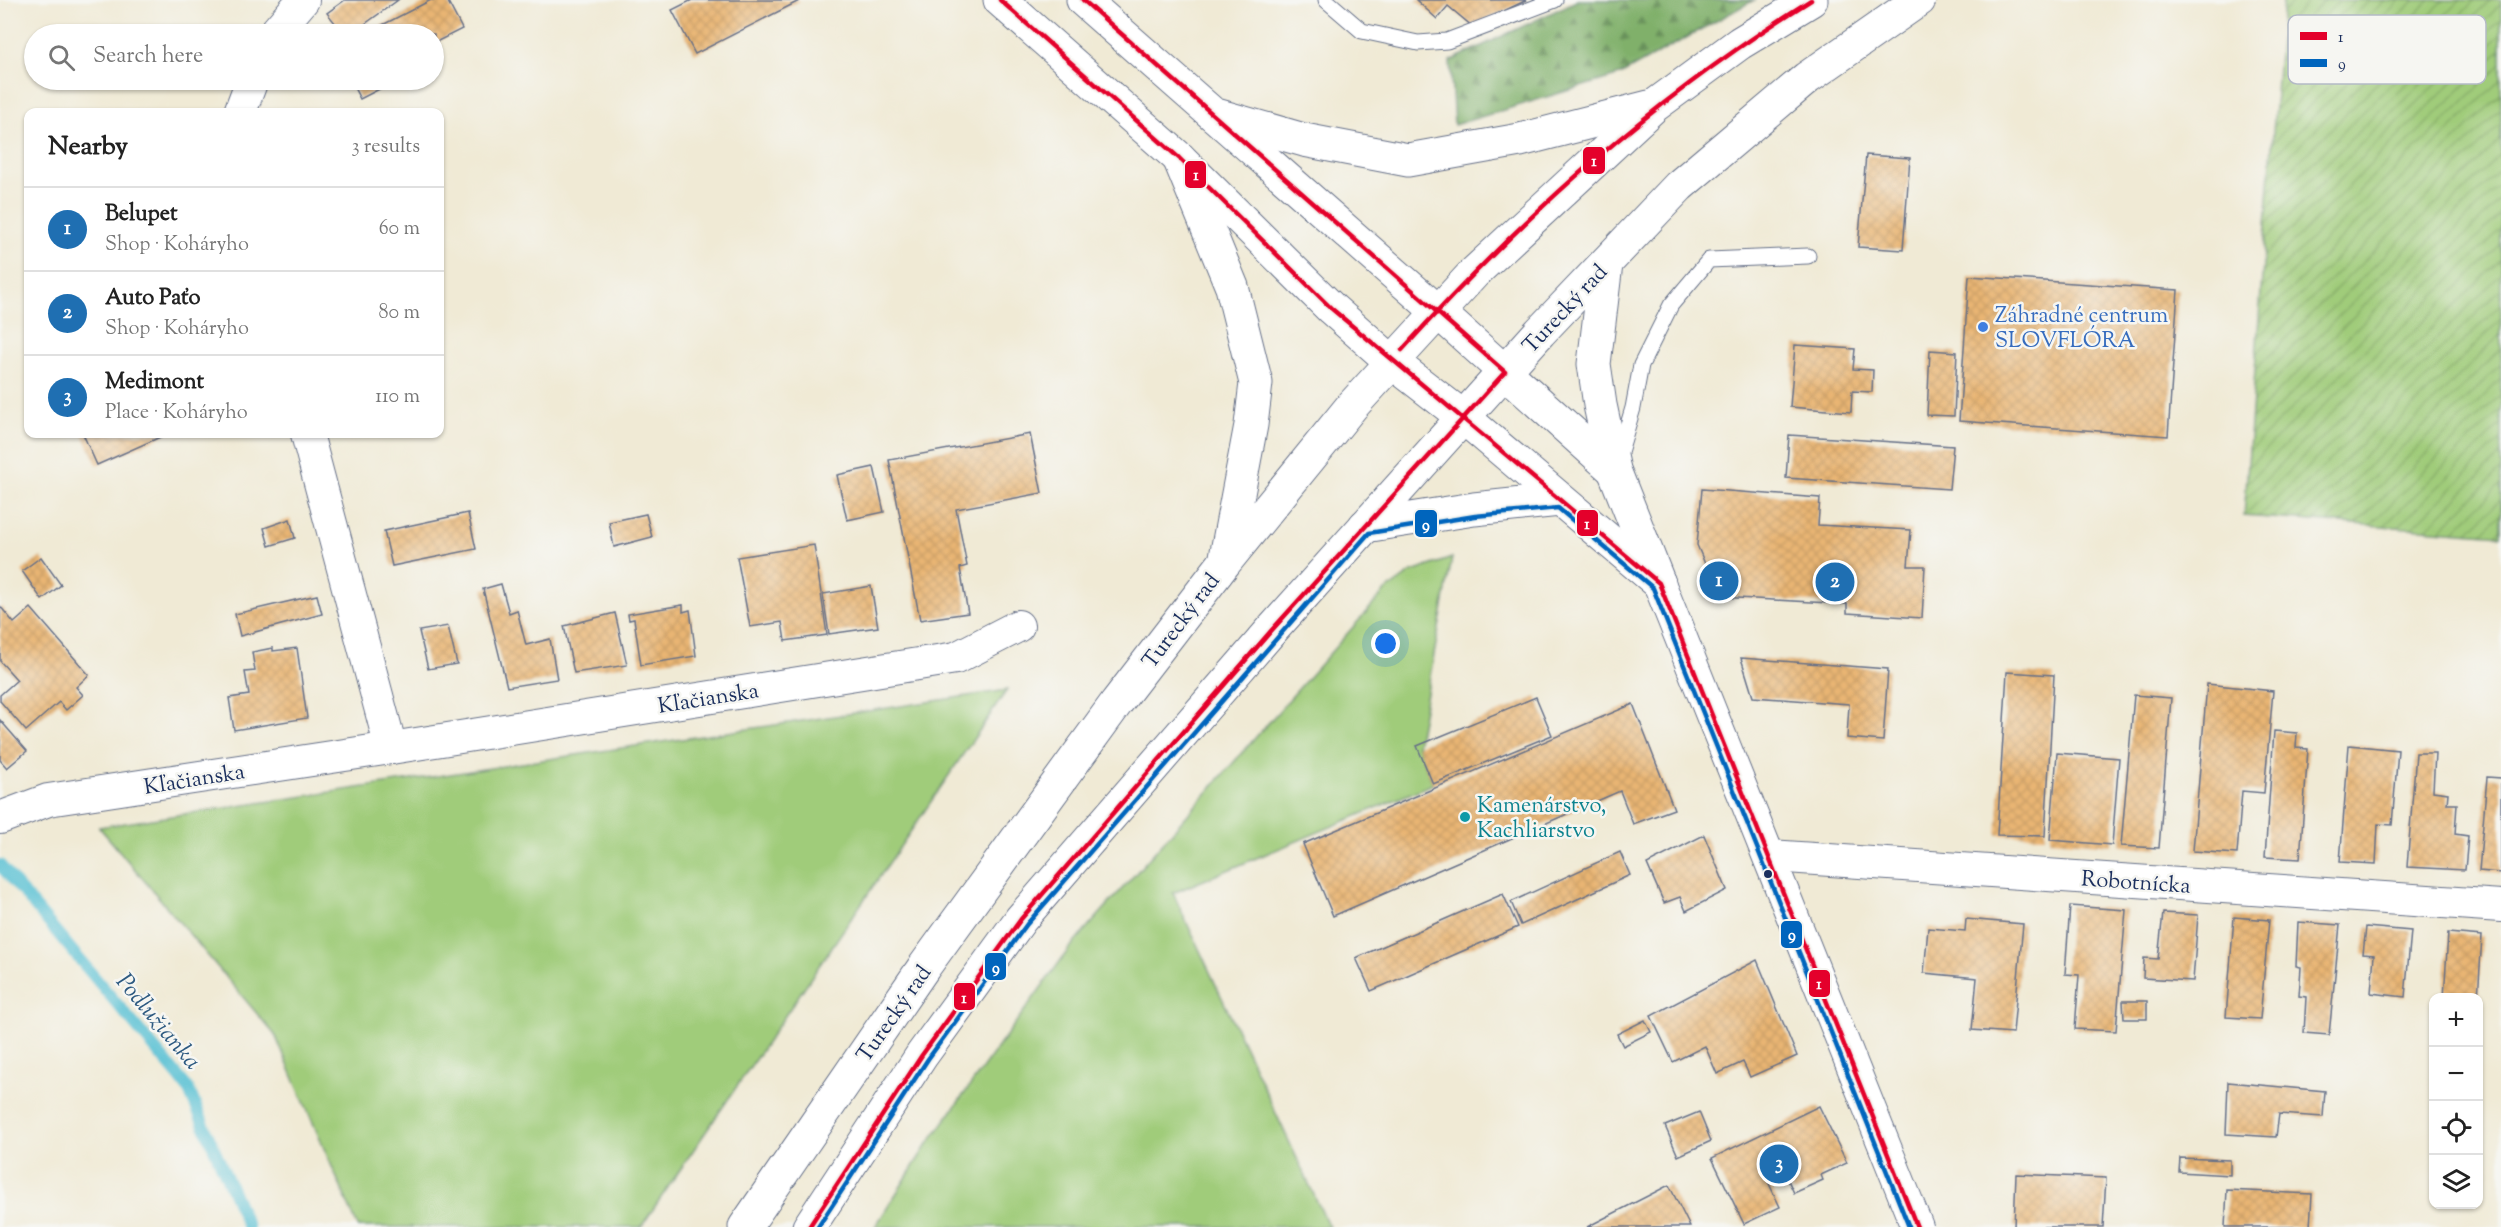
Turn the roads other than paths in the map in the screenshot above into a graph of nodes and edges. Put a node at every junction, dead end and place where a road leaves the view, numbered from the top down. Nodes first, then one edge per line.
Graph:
1 (303, 0) edge
2 (1000, 0) edge
3 (1083, 0) edge
4 (1326, 0) edge
5 (1555, 0) edge
6 (1810, 0) edge
7 (1919, 0) edge
8 (283, 24) edge
9 (248, 90) edge
10 (1654, 106) junction
11 (242, 108) edge
12 (1213, 114) junction
13 (1179, 158) junction
14 (1808, 256) dead end
15 (1606, 264) junction
16 (1437, 311) junction
17 (1392, 362) junction
18 (1505, 372) junction
19 (1463, 417) junction
20 (308, 438) edge
21 (1614, 470) junction
22 (1560, 500) junction
23 (1365, 526) junction
24 (1225, 562) junction
25 (1659, 583) junction
26 (1018, 626) dead end
27 (391, 748) junction
28 (0, 818) edge
29 (1770, 856) junction
30 (2501, 906) edge
31 (745, 1227) edge
32 (809, 1227) edge
33 (1917, 1227) edge

1 - 8 street
2 - 13 main road
3 - 12 main road
4 - 5 lane
6 - 10 main road, Turecký rad
7 - 15 main road, Turecký rad
9 - 11 street
10 - 12 main road
10 - 16 main road, Turecký rad
12 - 16 main road
13 - 17 main road
13 - 24 main road
14 - 21 lane
15 - 18 main road, Turecký rad
15 - 21 main road
16 - 17 main road, Turecký rad
16 - 18 main road
17 - 19 main road
17 - 24 main road, Turecký rad
18 - 19 main road, Turecký rad
18 - 21 main road
19 - 22 main road
19 - 23 main road, Turecký rad
20 - 27 street
21 - 25 main road
22 - 23 main road
22 - 25 main road
23 - 32 main road, Turecký rad
24 - 31 main road, Turecký rad
25 - 29 street
26 - 27 street, Kľačianska
27 - 28 street, Kľačianska
29 - 30 street, Robotnícka
29 - 33 street

